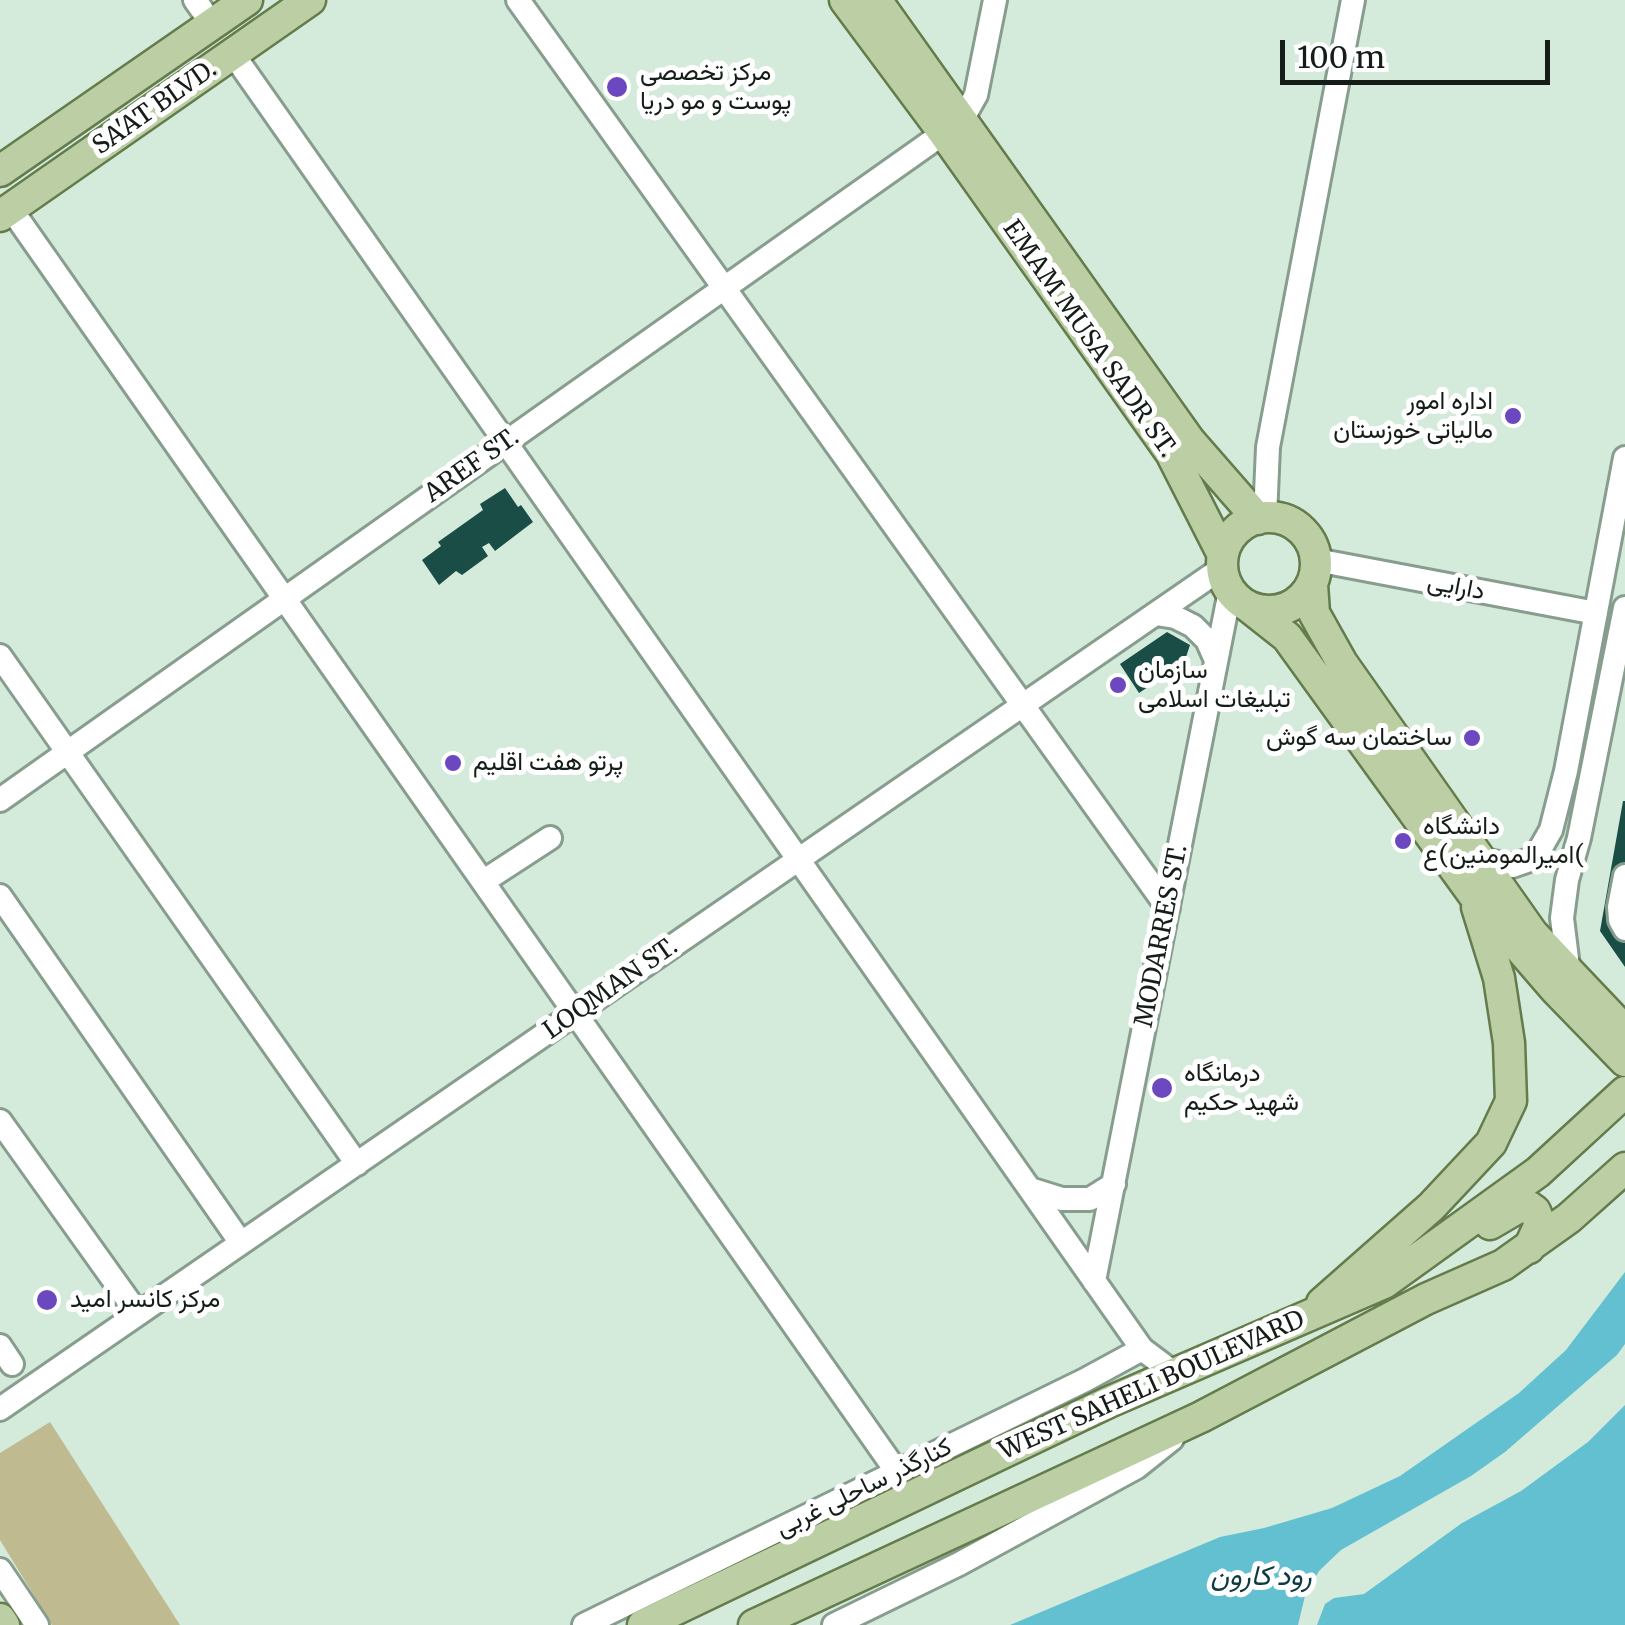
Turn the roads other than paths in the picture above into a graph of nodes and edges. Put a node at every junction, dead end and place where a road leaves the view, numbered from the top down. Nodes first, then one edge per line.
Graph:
1 (248, 0) edge
2 (310, 0) edge
3 (518, 0) edge
4 (845, 0) edge
5 (876, 0) edge
6 (995, 0) edge
7 (1354, 0) edge
8 (204, 12) edge
9 (232, 54) junction
10 (953, 126) junction
11 (0, 171) edge
12 (5, 213) edge
13 (724, 288) junction
14 (506, 442) junction
15 (1625, 458) edge
16 (1262, 518) junction
17 (1314, 572) junction
18 (1231, 580) junction
19 (285, 598) junction
20 (1596, 613) junction
21 (1156, 614) junction
22 (1624, 620) edge
23 (0, 656) edge
24 (1216, 658) junction
25 (1619, 666) edge
26 (1022, 705) junction
27 (68, 752) junction
28 (0, 800) edge
29 (1552, 830) junction
30 (550, 838) dead end
31 (1579, 838) junction
32 (1480, 858) junction
33 (798, 860) junction
34 (1625, 876) edge
35 (484, 882) junction
36 (1473, 894) junction
37 (0, 896) edge
38 (1168, 908) junction
39 (1625, 928) edge
40 (1562, 982) junction
41 (576, 1012) junction
42 (1625, 1031) edge
43 (1625, 1060) edge
44 (1625, 1092) edge
45 (0, 1121) edge
46 (356, 1164) junction
47 (1625, 1168) edge
48 (1114, 1184) junction
49 (1030, 1190) junction
50 (241, 1243) junction
51 (1528, 1248) junction
52 (1429, 1251) junction
53 (1094, 1280) junction
54 (138, 1314) junction
55 (1310, 1316) junction
56 (1142, 1349) junction
57 (1174, 1373) junction
58 (0, 1409) edge
59 (1201, 1417) junction
60 (897, 1472) junction
61 (0, 1570) edge
62 (37, 1625) edge
63 (584, 1625) edge
64 (643, 1625) edge
65 (754, 1625) edge
66 (834, 1625) edge

1 - 8 main road, SA'AT BLVD.
2 - 9 main road, SA'AT BLVD.
3 - 13 street
4 - 10 main road
5 - 10 main road
6 - 10 street
7 - 16 street
8 - 11 main road, SA'AT BLVD.
9 - 12 main road, SA'AT BLVD.
9 - 14 street
10 - 13 street, AREF ST.
10 - 16 main road, EMAM MUSA SADR ST.
10 - 18 main road, EMAM MUSA SADR ST.
12 - 19 street
13 - 14 street, AREF ST.
13 - 26 street
14 - 19 street, AREF ST.
14 - 33 street
15 - 20 street
16 - 17 main road
16 - 18 main road
17 - 18 main road
17 - 20 street, دارایی
17 - 32 main road
18 - 21 street, LOQMAN ST.
18 - 24 street, MODARRES ST.
18 - 36 main road, EMAM MUSA SADR ST.
19 - 27 street, AREF ST.
19 - 35 street
20 - 29 street
21 - 24 street
21 - 26 street, LOQMAN ST.
22 - 25 street
23 - 27 street
24 - 38 street, MODARRES ST.
25 - 31 street
26 - 33 street, LOQMAN ST.
26 - 38 street
27 - 28 street, AREF ST.
27 - 46 street
29 - 31 street
29 - 32 street
30 - 35 street
31 - 40 street
32 - 40 main road
33 - 41 street, LOQMAN ST.
33 - 49 street
34 - 39 street
35 - 41 street
36 - 40 main road, EMAM MUSA SADR ST.
36 - 55 main road
37 - 50 street
38 - 48 street, MODARRES ST.
40 - 42 main road
40 - 43 main road
41 - 46 street, LOQMAN ST.
41 - 60 street
44 - 52 main road, WEST SAHELI BOULEVARD
45 - 54 street
46 - 50 street, LOQMAN ST.
47 - 51 main road, WEST SAHELI BOULEVARD
48 - 49 street
48 - 53 street, MODARRES ST.
49 - 53 street
50 - 54 street, LOQMAN ST.
51 - 52 main road
51 - 59 main road, WEST SAHELI BOULEVARD
52 - 55 main road, WEST SAHELI BOULEVARD
53 - 56 street
54 - 58 street, LOQMAN ST.
55 - 57 main road, WEST SAHELI BOULEVARD
56 - 57 street
56 - 60 street, کنارگذر ساحلی غربی
57 - 64 main road, WEST SAHELI BOULEVARD
59 - 65 main road, WEST SAHELI BOULEVARD
59 - 66 street
60 - 63 street, کنارگذر ساحلی غربی
61 - 62 street

